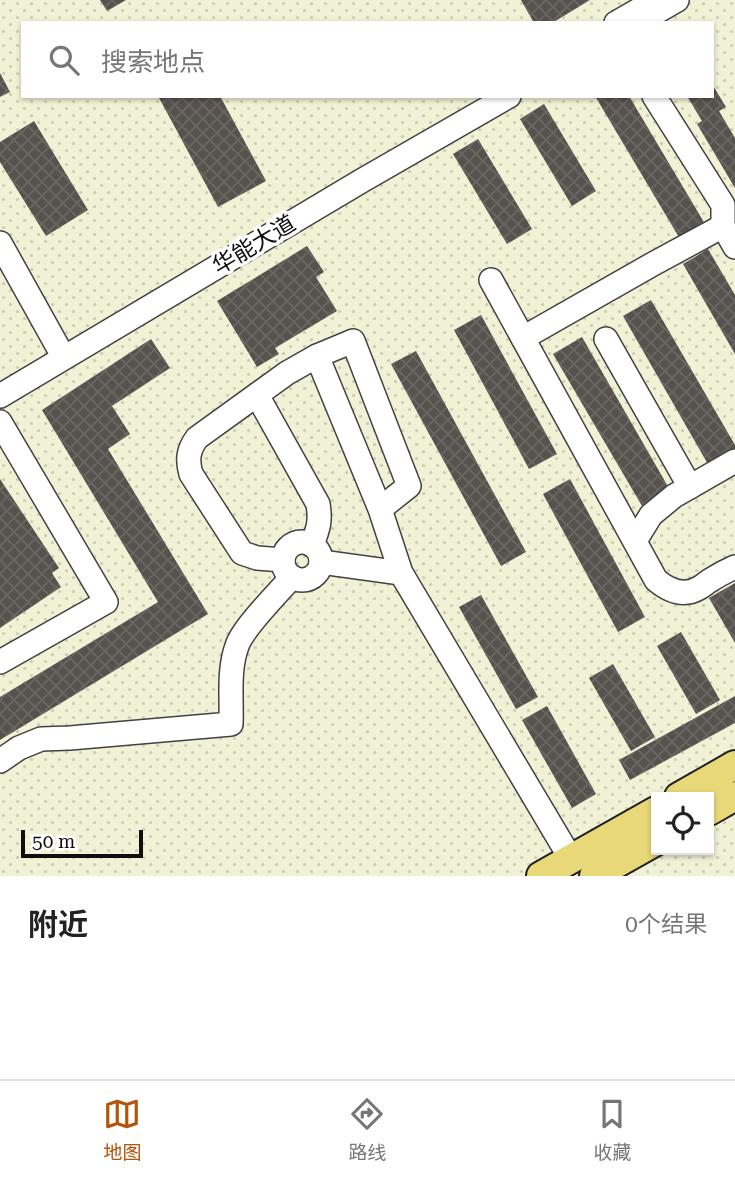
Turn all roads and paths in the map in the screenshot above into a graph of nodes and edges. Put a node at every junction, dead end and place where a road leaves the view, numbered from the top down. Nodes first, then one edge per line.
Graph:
1 (656, 0) edge
2 (677, 0) edge
3 (620, 21) edge
4 (640, 21) edge
5 (485, 98) edge
6 (506, 98) edge
7 (655, 98) edge
8 (723, 226) junction
9 (0, 243) edge
10 (735, 247) edge
11 (491, 280) dead end
12 (523, 338) junction
13 (606, 339) dead end
14 (59, 349) junction
15 (317, 356) junction
16 (0, 384) edge
17 (257, 395) junction
18 (0, 396) edge
19 (0, 422) edge
20 (735, 461) edge
21 (690, 487) junction
22 (380, 509) junction
23 (635, 541) junction
24 (316, 553) junction
25 (735, 567) edge
26 (287, 569) junction
27 (401, 573) junction
28 (0, 662) edge
29 (0, 761) edge
30 (733, 770) edge
31 (690, 792) edge
32 (735, 796) edge
33 (714, 808) edge
34 (651, 813) edge
35 (651, 844) edge
36 (571, 859) junction
37 (541, 876) edge
38 (594, 876) edge

1 - 3 street
2 - 4 street
5 - 14 street, 华能大道
6 - 18 street, 华能大道
7 - 8 street
8 - 10 street
8 - 12 street
9 - 14 street
11 - 12 street
12 - 23 street
13 - 21 street
14 - 16 street, 华能大道
15 - 17 street
15 - 22 street
15 - 22 street
17 - 24 street
17 - 26 street
19 - 28 street
20 - 21 street
21 - 23 street
22 - 27 street
23 - 25 street
24 - 26 street
24 - 26 street
24 - 27 street
26 - 29 street
27 - 36 street
30 - 31 main road
32 - 33 main road
34 - 36 main road
35 - 38 main road
36 - 37 main road

